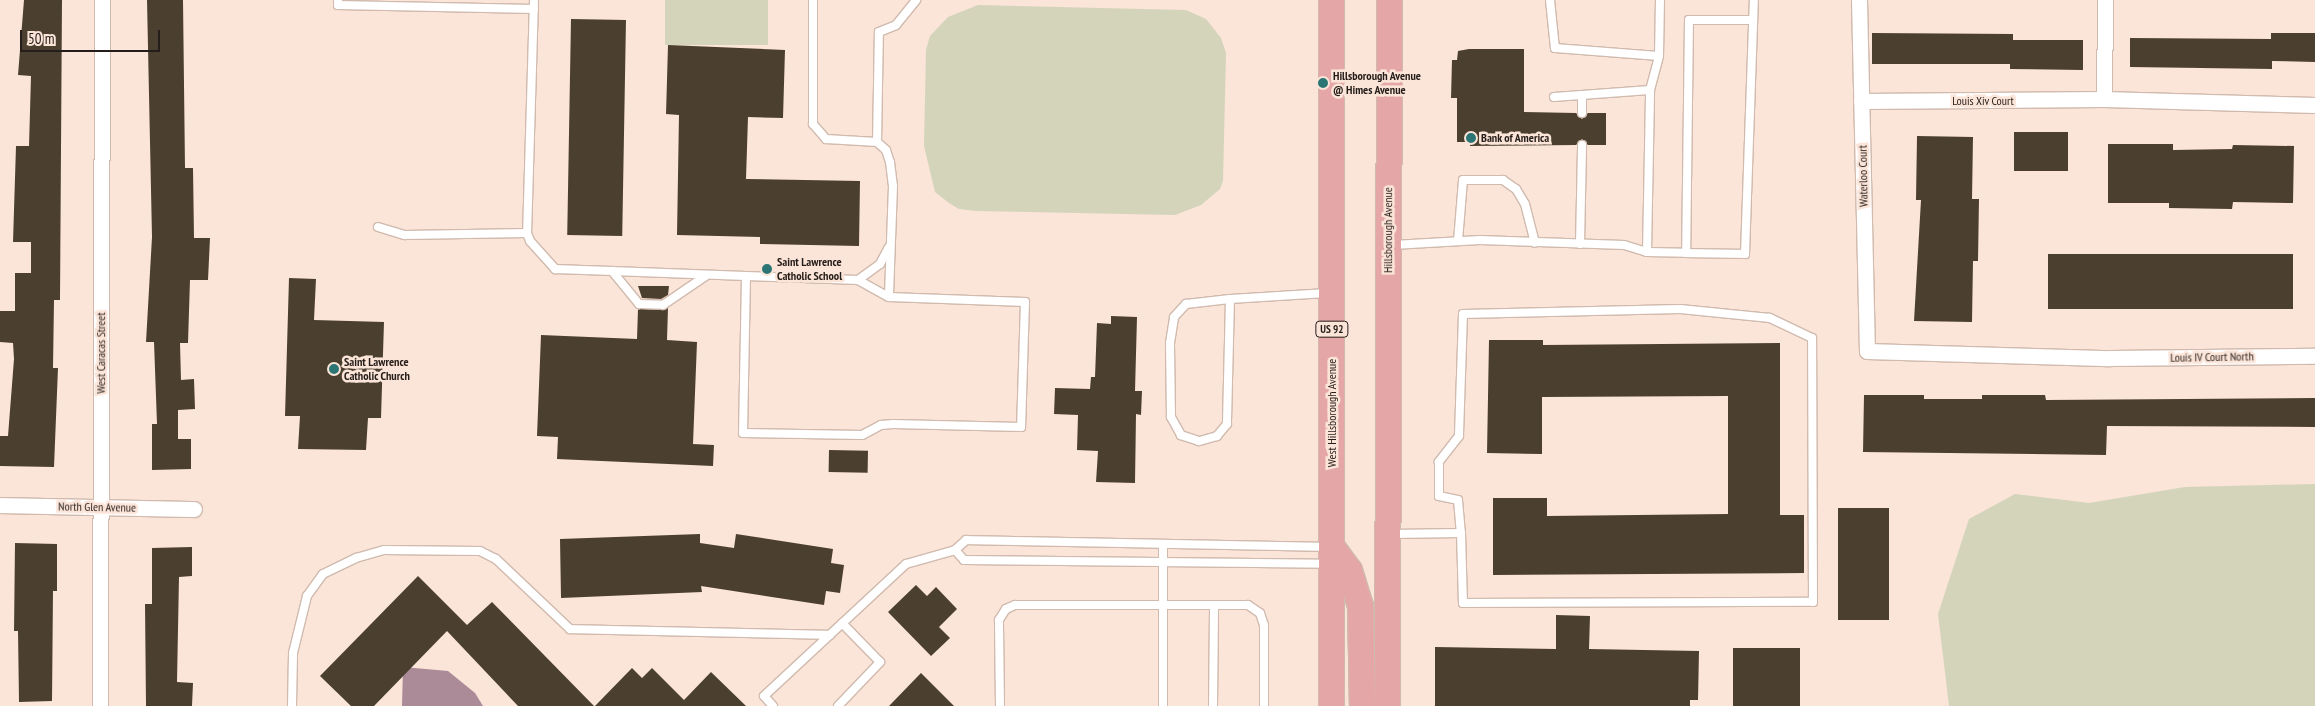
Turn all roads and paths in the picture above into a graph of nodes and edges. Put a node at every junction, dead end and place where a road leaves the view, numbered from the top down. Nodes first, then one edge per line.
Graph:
1 (102, 0) edge
2 (338, 0) edge
3 (534, 0) edge
4 (813, 0) edge
5 (916, 0) edge
6 (1331, 0) edge
7 (1389, 0) edge
8 (1550, 0) edge
9 (1660, 0) edge
10 (1754, 0) edge
11 (1859, 0) edge
12 (2105, 0) edge
13 (534, 9) junction
14 (1752, 20) junction
15 (1659, 56) junction
16 (1650, 90) junction
17 (1582, 95) junction
18 (1554, 97) dead end
19 (2104, 99) junction
20 (1861, 100) junction
21 (2315, 105) edge
22 (1582, 113) dead end
23 (877, 142) junction
24 (1582, 145) dead end
25 (378, 227) dead end
26 (527, 233) junction
27 (1458, 242) junction
28 (891, 243) junction
29 (1535, 243) junction
30 (1580, 244) junction
31 (1388, 245) junction
32 (1647, 252) junction
33 (1686, 253) junction
34 (612, 271) junction
35 (707, 275) junction
36 (746, 276) junction
37 (858, 280) junction
38 (1332, 292) junction
39 (889, 297) junction
40 (1230, 298) junction
41 (2315, 356) edge
42 (2110, 358) joint
43 (0, 505) edge
44 (100, 507) junction
45 (194, 509) dead end
46 (1461, 533) junction
47 (1387, 534) junction
48 (1163, 544) junction
49 (955, 550) junction
50 (1332, 555) junction
51 (1163, 562) junction
52 (1162, 605) junction
53 (1214, 605) junction
54 (842, 623) junction
55 (830, 635) junction
56 (100, 706) edge
57 (292, 706) edge
58 (772, 706) edge
59 (838, 706) edge
60 (1000, 706) edge
61 (1163, 706) edge
62 (1213, 706) edge
63 (1264, 706) edge
64 (1331, 706) edge
65 (1362, 706) edge
66 (1386, 706) edge

1 - 44 street, West Caracas Street
2 - 13 lane
3 - 13 lane
4 - 23 lane
5 - 23 lane
6 - 38 main road, West Hillsborough Avenue / US 92
7 - 31 main road, Hillsborough Avenue
8 - 15 lane
9 - 15 lane
10 - 14 lane
11 - 20 street, Waterloo Court
12 - 19 street
13 - 26 lane
14 - 33 lane
14 - 33 lane
15 - 16 lane
16 - 17 lane
16 - 32 lane
17 - 18 lane
17 - 22 lane
19 - 20 street, Louis Xiv Court
19 - 21 street, Louis Xiv Court
20 - 42 street, Waterloo Court
23 - 28 lane
24 - 30 lane
25 - 26 lane
26 - 34 lane
27 - 29 lane
27 - 29 lane
27 - 31 lane
28 - 37 lane
28 - 39 lane
29 - 30 lane
30 - 32 lane
31 - 47 main road, Hillsborough Avenue
32 - 33 lane
34 - 35 lane
34 - 35 lane
35 - 36 lane
36 - 37 lane
36 - 39 lane
37 - 39 lane
38 - 40 lane
38 - 50 main road, West Hillsborough Avenue / US 92
40 - 40 lane
41 - 42 street, Louis IV Court North
43 - 44 street, North Glen Avenue
44 - 45 street, North Glen Avenue
44 - 56 street, West Caracas Street
46 - 46 lane
46 - 47 lane
47 - 66 main road
48 - 49 lane
48 - 50 lane
48 - 51 lane
49 - 51 lane
49 - 54 lane
50 - 51 lane
50 - 64 main road, West Hillsborough Avenue / US 92
50 - 65 main road
51 - 52 lane
52 - 53 lane
52 - 60 lane
52 - 61 lane
53 - 62 lane
53 - 63 lane
54 - 55 lane
54 - 59 lane
55 - 57 lane
55 - 58 lane

